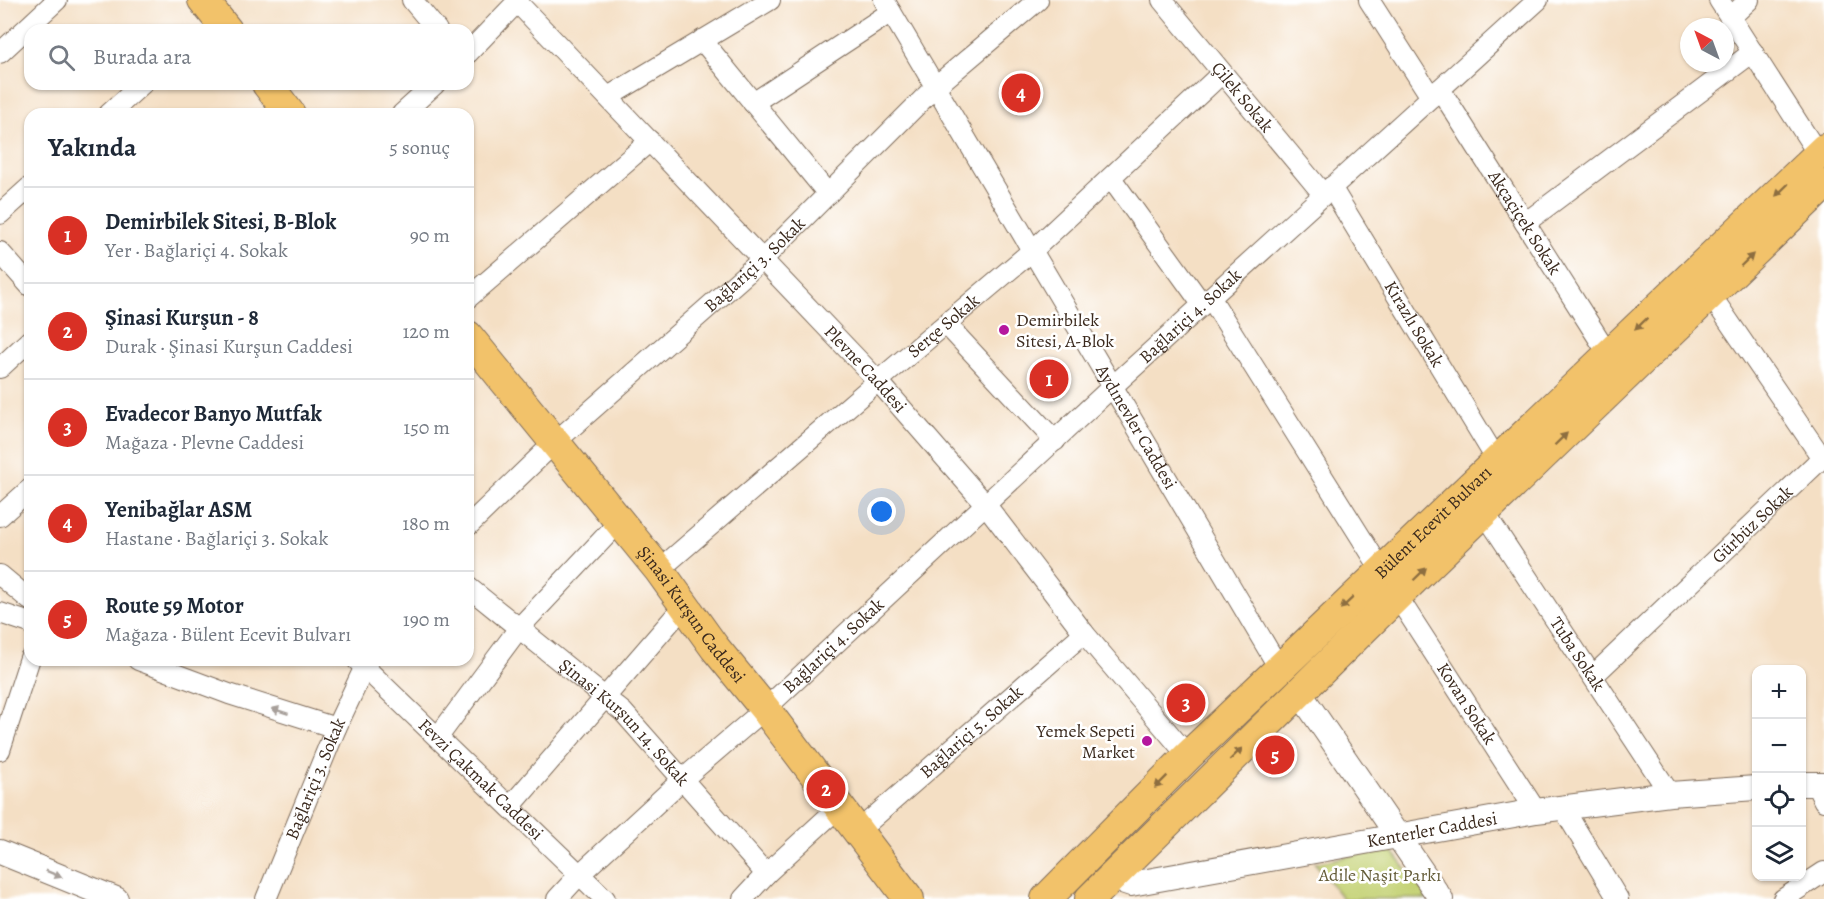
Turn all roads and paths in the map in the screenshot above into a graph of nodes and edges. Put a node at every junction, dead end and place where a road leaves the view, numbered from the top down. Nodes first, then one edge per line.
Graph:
1 (57, 0) edge
2 (412, 0) edge
3 (770, 0) edge
4 (1161, 0) edge
5 (1369, 0) edge
6 (1538, 0) edge
7 (1719, 0) edge
8 (1749, 0) edge
9 (518, 1) edge
10 (1036, 1) edge
11 (888, 6) edge
12 (1730, 18) joint
13 (31, 24) edge
14 (432, 24) edge
15 (1734, 24) edge
16 (24, 31) edge
17 (702, 40) junction
18 (474, 47) edge
19 (1753, 52) junction
20 (0, 53) edge
21 (1222, 73) junction
22 (935, 87) junction
23 (135, 90) edge
24 (271, 90) edge
25 (428, 90) edge
26 (1436, 93) junction
27 (608, 97) junction
28 (753, 103) junction
29 (116, 108) edge
30 (284, 108) edge
31 (409, 108) edge
32 (650, 141) junction
33 (1821, 152) edge
34 (1111, 178) junction
35 (1824, 185) edge
36 (1327, 191) junction
37 (24, 192) edge
38 (828, 194) junction
39 (0, 214) edge
40 (1525, 223) junction
41 (1032, 251) junction
42 (0, 252) edge
43 (763, 259) junction
44 (24, 279) edge
45 (474, 293) edge
46 (1710, 294) junction
47 (1206, 301) junction
48 (946, 324) junction
49 (474, 343) edge
50 (24, 346) edge
51 (1609, 355) junction
52 (0, 368) edge
53 (878, 381) junction
54 (1112, 387) junction
55 (1055, 441) junction
56 (554, 443) junction
57 (1498, 462) junction
58 (1823, 466) edge
59 (24, 494) edge
60 (986, 505) junction
61 (1484, 512) junction
62 (0, 516) edge
63 (474, 520) edge
64 (619, 522) junction
65 (659, 570) junction
66 (0, 575) edge
67 (1389, 583) junction
68 (474, 592) edge
69 (24, 595) edge
70 (684, 606) junction
71 (0, 613) edge
72 (24, 621) edge
73 (519, 628) junction
74 (1084, 633) junction
75 (27, 666) edge
76 (154, 666) edge
77 (361, 666) edge
78 (367, 666) edge
79 (1279, 668) junction
80 (1593, 676) junction
81 (1299, 693) junction
82 (604, 697) junction
83 (765, 709) junction
84 (336, 728) junction
85 (438, 737) junction
86 (0, 750) edge
87 (1188, 756) junction
88 (682, 779) junction
89 (1752, 788) edge
90 (1670, 794) junction
91 (510, 807) junction
92 (839, 807) junction
93 (1563, 808) junction
94 (1536, 811) junction
95 (857, 832) junction
96 (1395, 835) junction
97 (0, 852) edge
98 (1824, 872) edge
99 (580, 874) junction
100 (766, 874) junction
101 (1110, 877) junction
102 (116, 899) edge
103 (266, 899) edge
104 (556, 899) edge
105 (605, 899) edge
106 (743, 899) edge
107 (909, 899) edge
108 (1046, 899) edge
109 (1090, 899) edge
110 (1130, 899) edge
111 (1441, 899) edge
112 (1618, 899) edge
113 (1784, 899) edge

1 - 13 street
2 - 14 street
3 - 17 street
4 - 21 street, Çilek Sokak
5 - 26 street, Akçaçiçek Sokak
6 - 26 street, Bağlariçi 4. Sokak
7 - 12 street
8 - 12 street
9 - 18 street
9 - 27 street, Plevne Caddesi
10 - 22 street, Bağlariçi 3. Sokak
11 - 22 street, Aydınevler Caddesi
11 - 28 street
15 - 19 street
16 - 20 street
17 - 27 street
17 - 28 street
19 - 33 street
19 - 40 street
21 - 34 street, Serçe Sokak
21 - 36 street, Çilek Sokak
22 - 38 street, Bağlariçi 3. Sokak
22 - 41 street, Aydınevler Caddesi
23 - 29 street
24 - 30 main road
25 - 31 street
26 - 36 street, Bağlariçi 4. Sokak
26 - 40 street, Akçaçiçek Sokak
27 - 32 street, Plevne Caddesi
28 - 38 street
32 - 43 street, Plevne Caddesi
32 - 45 street
33 -> 51 main road, Bülent Ecevit Bulvarı
34 - 41 street, Serçe Sokak
34 - 47 street, Kovan Sokak
46 -> 35 main road, Bülent Ecevit Bulvarı
36 - 47 street, Bağlariçi 4. Sokak
36 - 57 street, Kirazlı Sokak
37 - 39 street
38 - 43 street, Bağlariçi 3. Sokak
40 - 51 street, Akçaçiçek Sokak
41 - 48 street, Serçe Sokak
41 - 54 street, Aydınevler Caddesi
42 - 44 street
43 - 53 street, Plevne Caddesi
43 - 56 street, Bağlariçi 3. Sokak
46 - 58 street, Gürbüz Sokak
61 -> 46 main road, Bülent Ecevit Bulvarı
47 - 54 street, Bağlariçi 4. Sokak
47 - 67 street, Kovan Sokak
48 - 53 street, Serçe Sokak
48 - 55 street
49 - 56 main road, Şinasi Kurşun Caddesi
50 - 52 street
51 - 57 main road, Bülent Ecevit Bulvarı
53 - 60 street, Plevne Caddesi
53 - 65 street, Serçe Sokak
54 - 55 street, Bağlariçi 4. Sokak
54 - 79 street, Aydınevler Caddesi
55 - 60 street, Bağlariçi 4. Sokak
56 - 63 street, Bağlariçi 3. Sokak
56 - 64 main road, Şinasi Kurşun Caddesi
57 - 67 main road, Bülent Ecevit Bulvarı
58 - 80 street, Gürbüz Sokak
59 - 62 street
60 - 74 street, Plevne Caddesi
60 - 83 street, Bağlariçi 4. Sokak
67 -> 61 main road, Bülent Ecevit Bulvarı
61 - 80 street, Tuba Sokak
64 - 65 main road, Şinasi Kurşun Caddesi
64 - 73 street
65 - 70 main road, Şinasi Kurşun Caddesi
66 - 69 street
67 -> 79 main road, Bülent Ecevit Bulvarı
67 - 81 main road, Bülent Ecevit Bulvarı
67 - 94 street, Kovan Sokak
68 - 73 street, Şinasi Kurşun 14. Sokak
70 - 82 street
70 - 83 main road, Şinasi Kurşun Caddesi
71 - 72 street
73 - 82 street, Şinasi Kurşun 14. Sokak
73 - 85 street
74 - 87 street, Plevne Caddesi
74 - 95 street, Bağlariçi 5. Sokak
75 - 86 street
84 -> 76 street
77 - 84 street, Bağlariçi 3. Sokak
78 - 85 street, Fevzi Çakmak Caddesi
79 - 87 main road, Bülent Ecevit Bulvarı
80 - 90 street, Tuba Sokak
81 - 96 street
101 -> 81 main road, Bülent Ecevit Bulvarı
82 - 88 street, Şinasi Kurşun 14. Sokak
82 - 91 street
83 - 88 street, Bağlariçi 4. Sokak
83 - 92 main road, Şinasi Kurşun Caddesi
84 - 103 street, Bağlariçi 3. Sokak
85 - 91 street, Fevzi Çakmak Caddesi
87 -> 108 main road, Bülent Ecevit Bulvarı
88 - 99 street, Bağlariçi 4. Sokak
88 - 100 street, Şinasi Kurşun 14. Sokak
89 - 90 street, Kenterler Caddesi
90 - 93 street, Kenterler Caddesi
91 - 99 street, Fevzi Çakmak Caddesi
92 - 95 main road, Şinasi Kurşun Caddesi
92 - 100 street
93 - 94 street, Kenterler Caddesi
93 - 112 street
94 - 96 street, Kenterler Caddesi
95 - 107 main road, Şinasi Kurşun Caddesi
96 - 101 street, Kenterler Caddesi
96 - 111 street
97 -> 102 street
98 - 113 street
99 - 104 street, Bağlariçi 4. Sokak
99 - 105 street, Fevzi Çakmak Caddesi
100 - 106 street
101 - 109 main road, Bülent Ecevit Bulvarı
101 - 110 street

